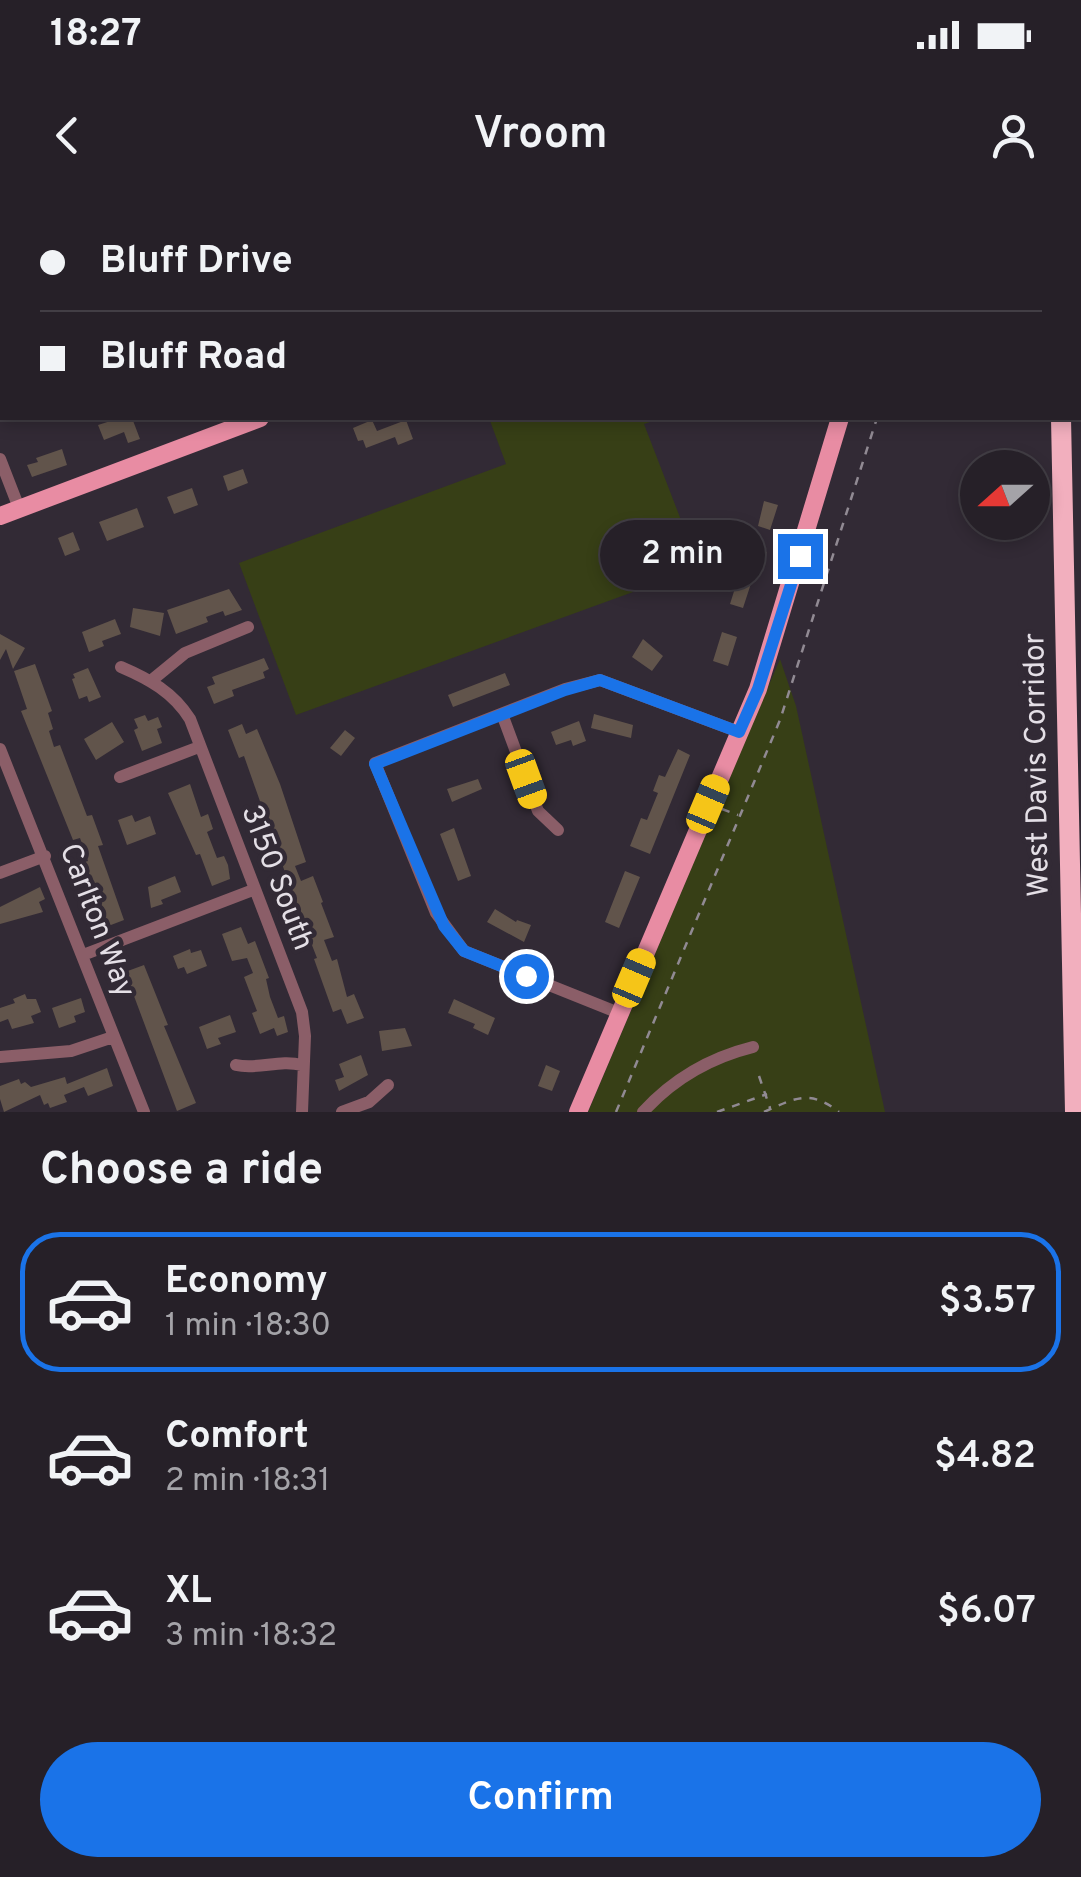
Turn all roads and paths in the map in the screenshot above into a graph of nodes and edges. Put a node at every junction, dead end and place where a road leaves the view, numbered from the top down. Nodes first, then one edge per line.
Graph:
1 (255, 420) edge
2 (839, 420) edge
3 (876, 420) edge
4 (1061, 420) edge
5 (0, 460) edge
6 (18, 508) junction
7 (0, 516) edge
8 (248, 627) dead end
9 (120, 667) dead end
10 (152, 680) junction
11 (502, 714) junction
12 (739, 732) junction
13 (199, 747) junction
14 (0, 748) edge
15 (120, 777) dead end
16 (708, 804) junction
17 (739, 815) junction
18 (558, 830) dead end
19 (44, 856) junction
20 (0, 872) edge
21 (254, 890) junction
22 (83, 956) junction
23 (619, 1013) junction
24 (113, 1037) junction
25 (753, 1047) dead end
26 (0, 1057) edge
27 (236, 1065) dead end
28 (302, 1065) junction
29 (759, 1076) dead end
30 (388, 1085) dead end
31 (767, 1094) junction
32 (770, 1109) junction
33 (144, 1112) edge
34 (302, 1112) edge
35 (342, 1112) edge
36 (578, 1112) edge
37 (616, 1112) edge
38 (642, 1112) edge
39 (717, 1112) edge
40 (764, 1112) edge
41 (839, 1112) edge
42 (1075, 1112) edge

1 - 6 main road
2 - 12 main road
3 - 17 path
4 - 42 highway, West Davis Corridor
5 - 6 street
6 - 7 main road
8 - 10 street
9 - 10 street
10 - 13 street, 3150 South
11 - 12 street
11 - 18 street
11 - 23 street
12 - 16 main road
13 - 15 street
13 - 21 street, 3150 South
14 - 19 street, Carlton Way
16 - 17 path
16 - 23 main road
17 - 37 path
19 - 20 street
19 - 22 street, Carlton Way
21 - 22 street
21 - 28 street, 3150 South
22 - 24 street, Carlton Way
23 - 36 main road
24 - 26 street
24 - 33 street, Carlton Way
25 - 38 street
27 - 28 street
28 - 34 street, 3150 South
29 - 31 path
30 - 35 street
31 - 32 path
31 - 39 path
32 - 40 path
32 - 41 path

